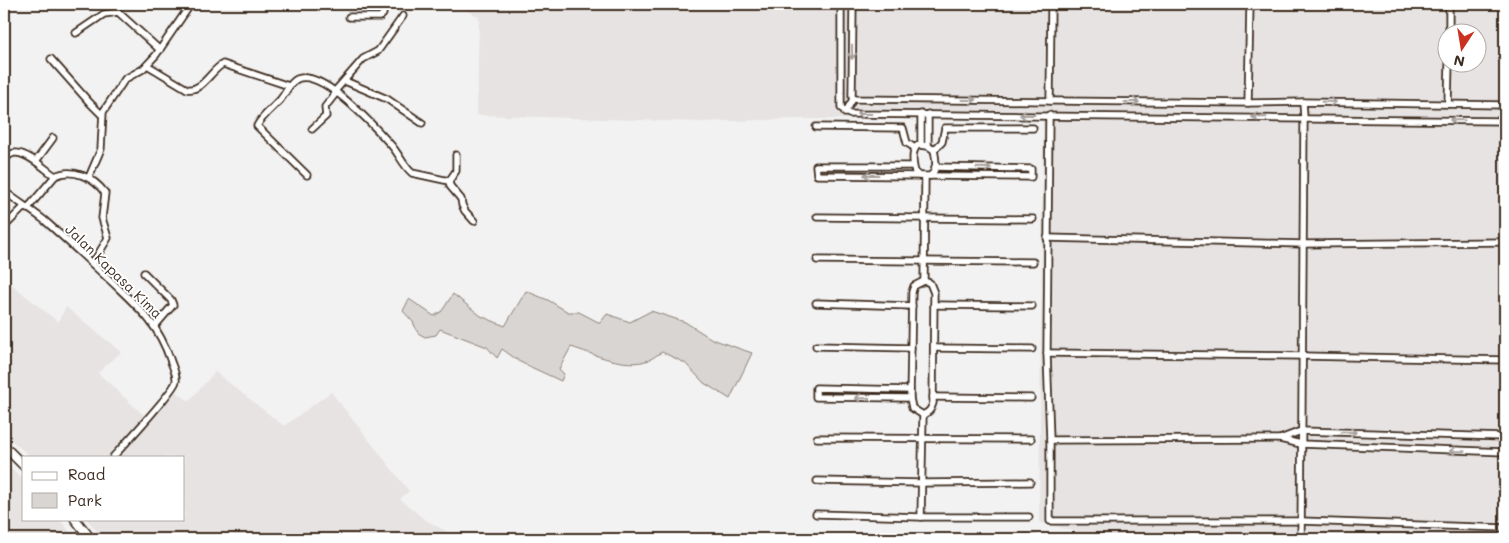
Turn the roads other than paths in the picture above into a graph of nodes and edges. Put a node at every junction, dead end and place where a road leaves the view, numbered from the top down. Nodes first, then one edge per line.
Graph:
1 (191, 4) edge
2 (383, 4) edge
3 (840, 4) edge
4 (853, 4) edge
5 (1051, 4) edge
6 (1250, 4) edge
7 (1449, 4) edge
8 (403, 16) dead end
9 (348, 17) dead end
10 (1449, 22) edge
11 (76, 33) dead end
12 (160, 50) junction
13 (51, 59) dead end
14 (147, 65) junction
15 (1449, 72) edge
16 (345, 81) junction
17 (289, 86) junction
18 (336, 92) junction
19 (853, 99) junction
20 (1050, 101) junction
21 (1302, 102) junction
22 (1248, 103) junction
23 (1448, 104) junction
24 (1505, 105) edge
25 (845, 112) junction
26 (921, 114) junction
27 (928, 114) junction
28 (102, 115) junction
29 (1050, 115) junction
30 (1304, 118) junction
31 (1505, 121) edge
32 (422, 123) dead end
33 (816, 127) dead end
34 (1033, 128) dead end
35 (312, 129) dead end
36 (53, 138) dead end
37 (921, 145) junction
38 (928, 146) junction
39 (915, 148) junction
40 (934, 150) junction
41 (456, 155) dead end
42 (4, 159) edge
43 (36, 161) junction
44 (913, 166) junction
45 (935, 167) junction
46 (307, 175) dead end
47 (55, 176) junction
48 (925, 176) junction
49 (90, 178) junction
50 (449, 181) junction
51 (4, 191) edge
52 (26, 208) junction
53 (817, 217) dead end
54 (925, 218) junction
55 (1033, 219) dead end
56 (474, 221) dead end
57 (4, 227) edge
58 (1047, 238) junction
59 (1505, 242) edge
60 (1303, 244) junction
61 (817, 260) dead end
62 (924, 262) junction
63 (1033, 262) dead end
64 (93, 263) junction
65 (144, 273) dead end
66 (924, 281) junction
67 (816, 303) dead end
68 (934, 304) junction
69 (912, 306) junction
70 (1032, 306) dead end
71 (155, 326) junction
72 (816, 346) dead end
73 (911, 348) junction
74 (934, 348) junction
75 (1032, 349) dead end
76 (1047, 353) junction
77 (1302, 356) junction
78 (1505, 360) edge
79 (910, 390) junction
80 (933, 397) junction
81 (910, 398) junction
82 (1031, 398) dead end
83 (922, 415) junction
84 (1301, 431) junction
85 (1505, 437) edge
86 (818, 438) dead end
87 (922, 439) junction
88 (1280, 439) junction
89 (1030, 440) dead end
90 (1050, 440) junction
91 (1301, 444) junction
92 (4, 446) edge
93 (1505, 452) edge
94 (114, 456) edge
95 (22, 464) edge
96 (817, 481) dead end
97 (1030, 482) dead end
98 (922, 483) junction
99 (816, 514) dead end
100 (922, 517) junction
101 (1029, 517) dead end
102 (76, 520) edge
103 (1301, 521) junction
104 (1505, 528) edge
105 (91, 539) edge
106 (1301, 539) edge

1 - 12 street
2 - 9 street
3 - 25 street
4 -> 19 street
5 - 20 street
6 - 22 street
7 - 10 street
8 - 16 street
11 - 12 street
12 - 14 street
13 - 28 street
14 - 17 street
14 - 28 street
15 - 23 street
16 - 18 street
16 - 32 street
17 - 18 street
17 - 46 street
18 - 35 street
18 - 50 street
19 -> 20 street
19 - 25 street
20 -> 22 street
21 - 22 street
21 -> 23 street
21 - 30 street
23 - 24 street
26 -> 25 street
26 - 27 street
26 - 37 street
29 -> 27 street
27 - 38 street
28 - 49 street
30 -> 29 street
29 - 58 street
31 -> 30 street
30 - 60 street
33 - 39 street
34 - 40 street
36 - 43 street
37 - 38 street
37 - 39 street
38 - 40 street
39 - 44 street
40 - 45 street
41 - 50 street
42 - 43 street
43 - 47 street
44 - 48 street
48 -> 44 street
45 - 48 street
45 -> 48 street
47 - 49 street
47 - 52 street
48 - 54 street
49 - 64 street
50 - 56 street
51 - 52 street, Jalan Kapasa Kima
52 - 57 street
52 - 64 street, Jalan Kapasa Kima
53 - 54 street
54 - 55 street
54 - 62 street
58 - 60 street
58 - 76 street
59 - 60 street
60 - 77 street
61 - 62 street
62 - 63 street
62 - 66 street
64 - 71 street, Jalan Kapasa Kima
65 - 71 street
66 - 68 street
66 - 69 street
67 - 69 street
68 - 70 street
68 - 74 street
69 - 73 street
71 - 94 street, Jalan Kapasa Kima
72 - 73 street
73 - 79 street
74 - 75 street
74 - 80 street
76 - 77 street
76 - 90 street
77 - 78 street
77 - 84 street
79 - 81 street
81 -> 79 street
80 - 82 street
80 - 83 street
81 - 83 street
83 - 87 street
84 -> 85 street
84 - 88 street
84 - 91 street
86 - 87 street
87 - 89 street
87 - 98 street
88 - 90 street
88 - 91 street
90 - 103 street
93 -> 91 street
91 - 103 street
92 - 95 main road
96 - 98 street
97 - 98 street
98 - 100 street
99 - 100 street
100 - 101 street
102 - 105 main road
103 - 104 street
103 - 106 street

